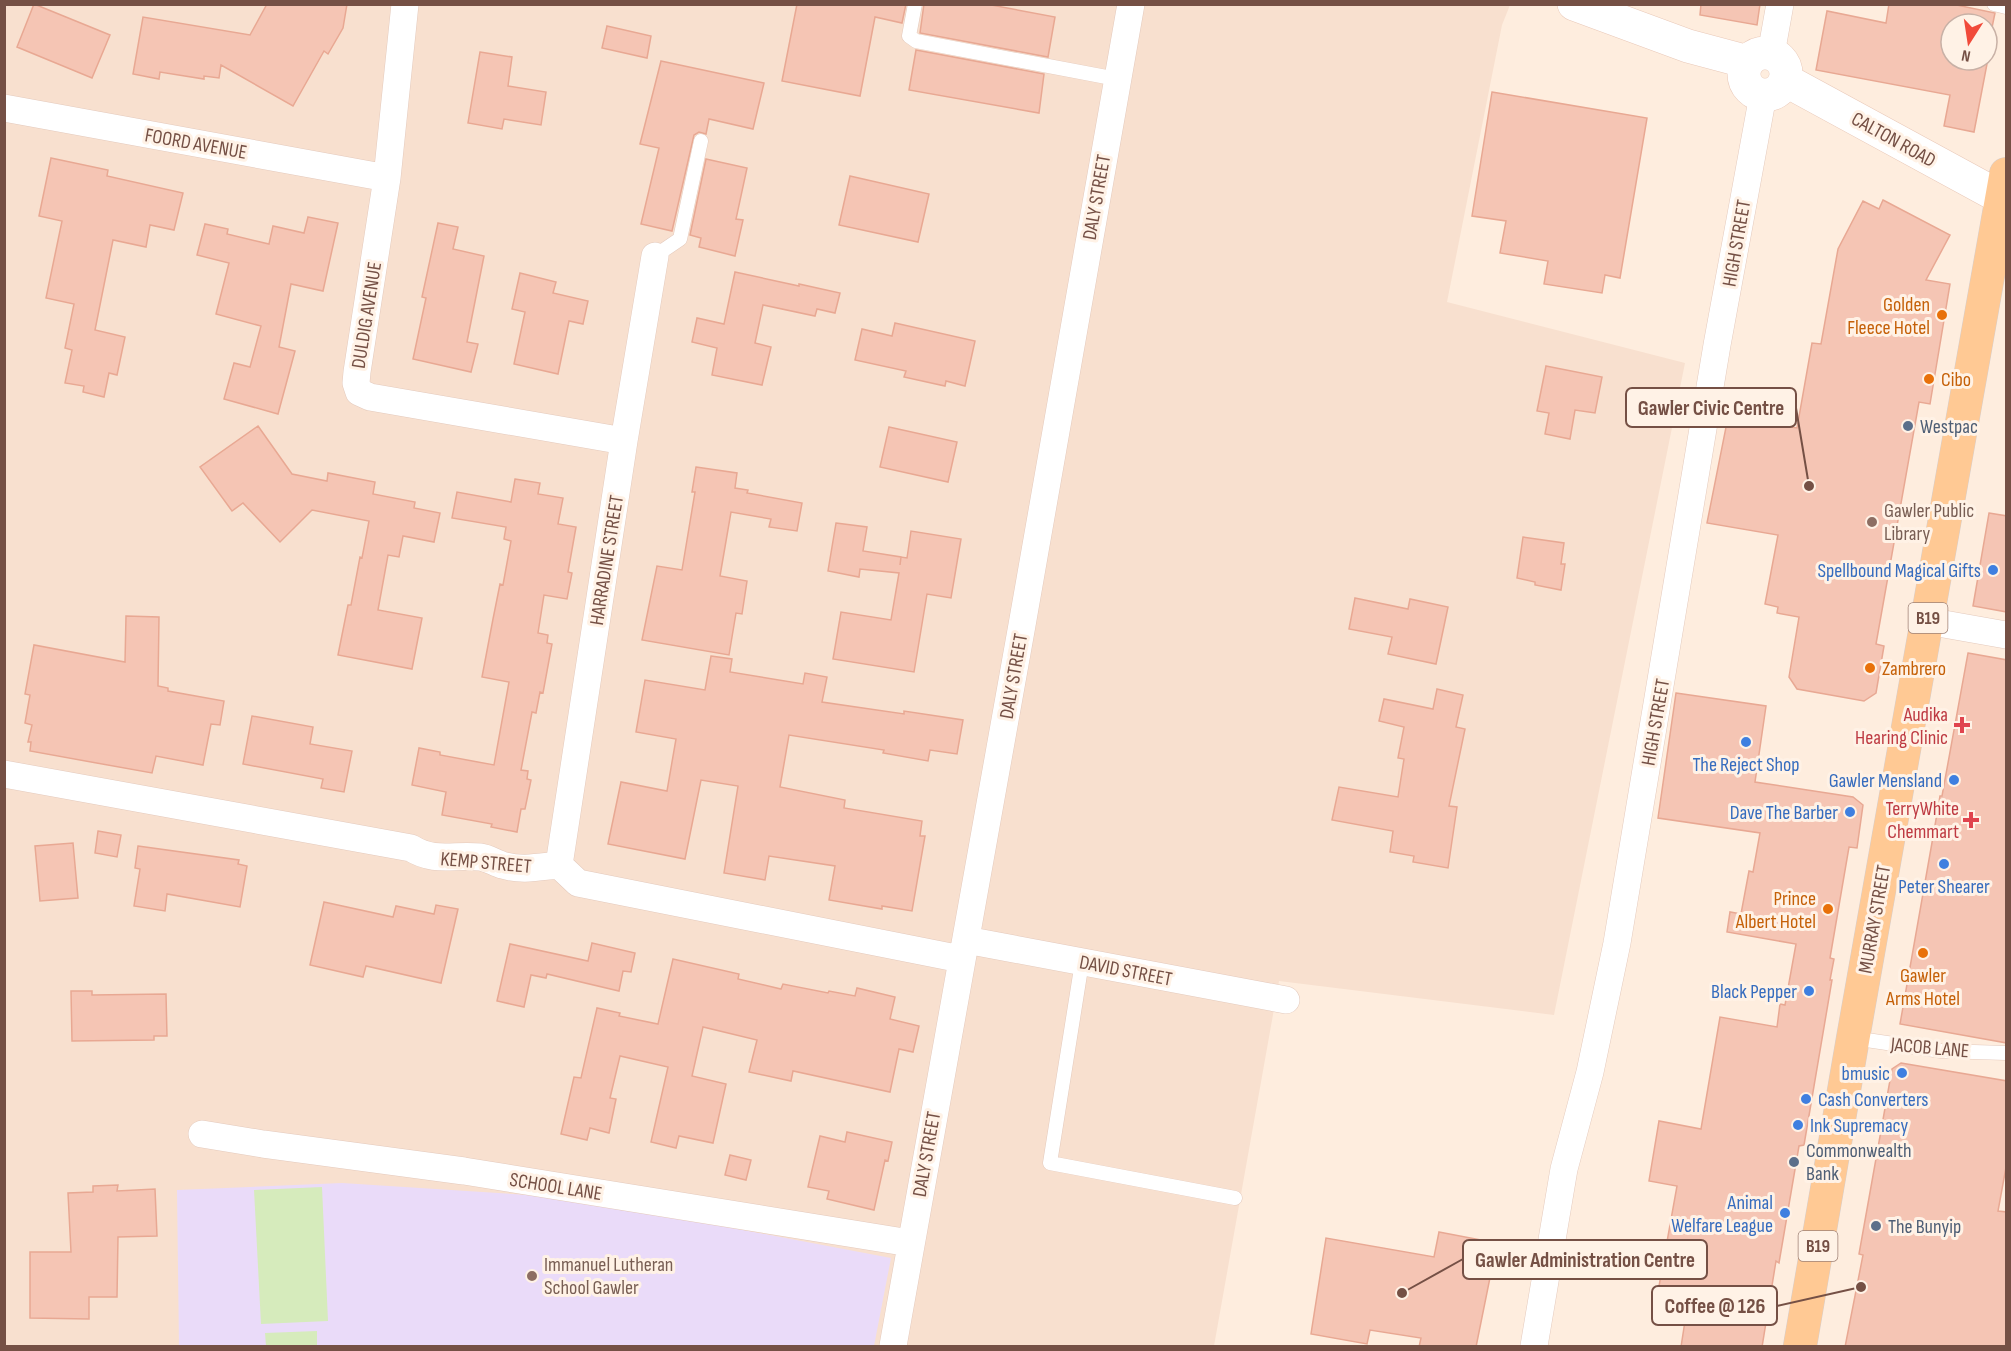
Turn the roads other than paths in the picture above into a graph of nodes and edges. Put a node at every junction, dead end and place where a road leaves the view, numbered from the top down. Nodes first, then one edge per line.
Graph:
1 (405, 4) edge
2 (915, 4) edge
3 (1131, 4) edge
4 (1574, 4) edge
5 (1780, 4) edge
6 (1994, 4) edge
7 (2007, 7) edge
8 (1767, 73) junction
9 (1117, 79) junction
10 (4, 108) edge
11 (701, 141) dead end
12 (387, 178) junction
13 (2004, 186) edge
14 (655, 256) joint
15 (1998, 276) edge
16 (624, 441) junction
17 (1927, 621) junction
18 (2007, 635) edge
19 (4, 774) edge
20 (559, 865) junction
21 (963, 950) junction
22 (1082, 962) junction
23 (1286, 1000) dead end
24 (1853, 1038) junction
25 (2007, 1053) edge
26 (202, 1134) dead end
27 (1235, 1198) dead end
28 (910, 1243) junction
29 (893, 1347) edge
30 (1534, 1347) edge
31 (1800, 1347) edge

1 - 12 street, DULDIG AVENUE
2 - 9 lane
3 - 9 street, DALY STREET
4 - 8 main road, CALTON ROAD
5 - 8 street, HIGH STREET
6 - 7 lane
8 - 13 main road, CALTON ROAD
8 - 30 street, HIGH STREET
9 - 21 street, DALY STREET
10 - 12 street, FOORD AVENUE
11 - 14 lane
12 - 16 street, DULDIG AVENUE
13 - 15 main road, MURRAY STREET / B19
14 - 16 street, HARRADINE STREET
15 - 17 main road, MURRAY STREET / B19
16 - 20 street, HARRADINE STREET
17 - 18 street
17 - 24 main road, MURRAY STREET / B19
19 - 20 street, KEMP STREET
20 - 21 street, KEMP STREET
21 - 22 street, DAVID STREET
21 - 28 street, DALY STREET
22 - 23 street, DAVID STREET
22 - 27 lane
24 - 25 lane, JACOB LANE
24 - 31 main road, MURRAY STREET / B19
26 - 28 street, SCHOOL LANE
28 - 29 street, DALY STREET

